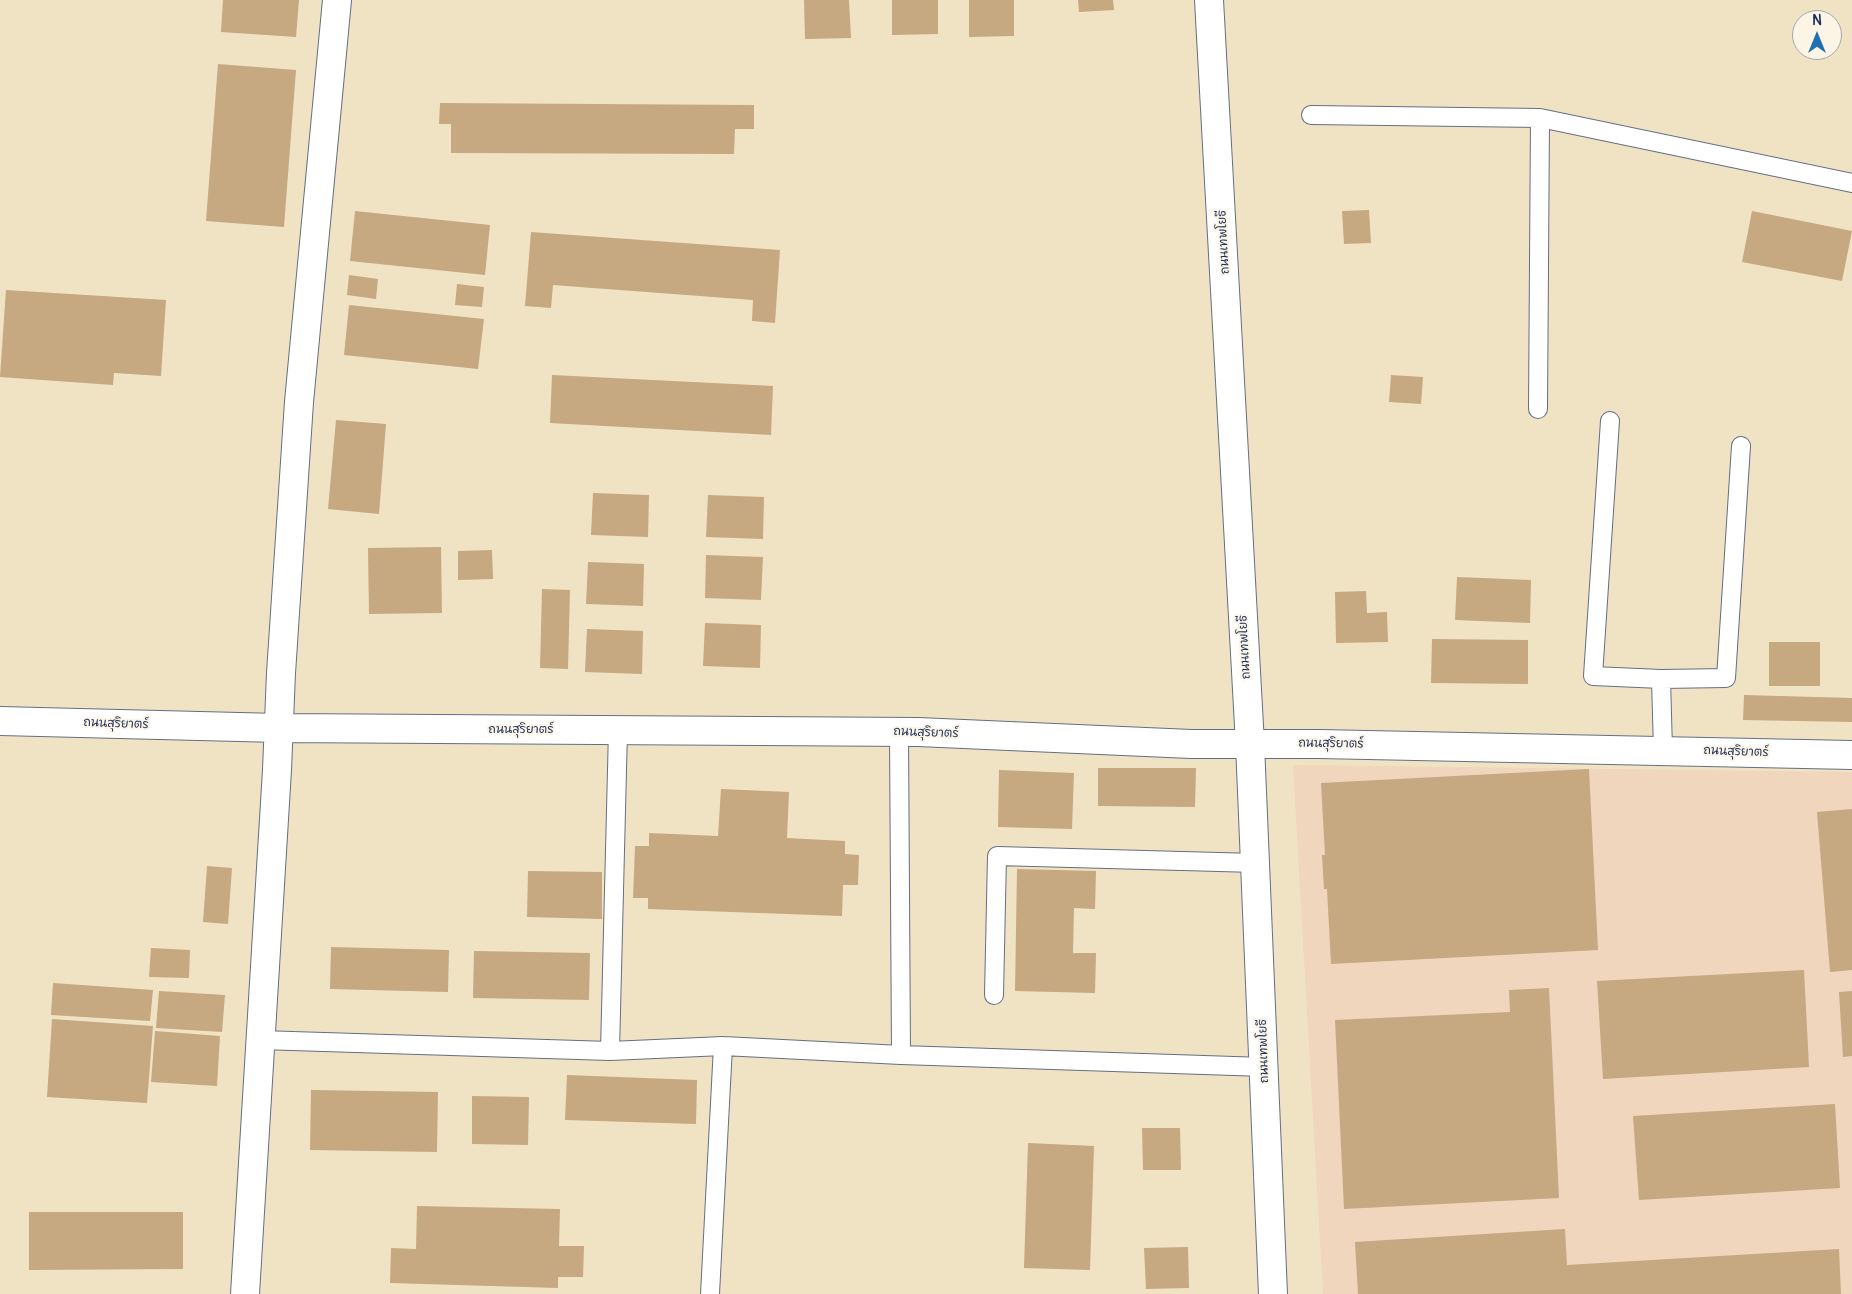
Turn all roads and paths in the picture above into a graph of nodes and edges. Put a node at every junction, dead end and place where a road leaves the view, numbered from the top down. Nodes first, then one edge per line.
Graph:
1 (336, 0) edge
2 (1209, 0) edge
3 (1311, 115) dead end
4 (1540, 118) junction
5 (1852, 182) edge
6 (1538, 409) dead end
7 (1610, 421) dead end
8 (1741, 446) dead end
9 (1661, 679) junction
10 (0, 721) edge
11 (279, 728) junction
12 (618, 730) junction
13 (899, 732) junction
14 (1250, 744) junction
15 (1663, 750) junction
16 (1852, 755) edge
17 (1256, 863) junction
18 (994, 995) dead end
19 (260, 1040) junction
20 (723, 1046) junction
21 (610, 1051) junction
22 (902, 1055) junction
23 (1264, 1067) junction
24 (245, 1294) edge
25 (710, 1294) edge
26 (1274, 1294) edge

1 - 11 street
2 - 14 street, ถนนเทพโยธี
3 - 4 lane
4 - 5 lane
4 - 6 lane
7 - 9 lane
8 - 9 lane
9 - 15 lane
10 - 11 street, ถนนสุริยาตร์
11 - 12 street, ถนนสุริยาตร์
11 - 19 street
12 - 13 street, ถนนสุริยาตร์
12 - 21 lane
13 - 14 street, ถนนสุริยาตร์
13 - 22 lane
14 - 15 street, ถนนสุริยาตร์
14 - 17 street, ถนนเทพโยธี
15 - 16 street, ถนนสุริยาตร์
17 - 18 lane
17 - 23 street, ถนนเทพโยธี
19 - 21 lane
19 - 24 street
20 - 21 lane
20 - 22 lane
20 - 25 lane
22 - 23 lane
23 - 26 street, ถนนเทพโยธี

